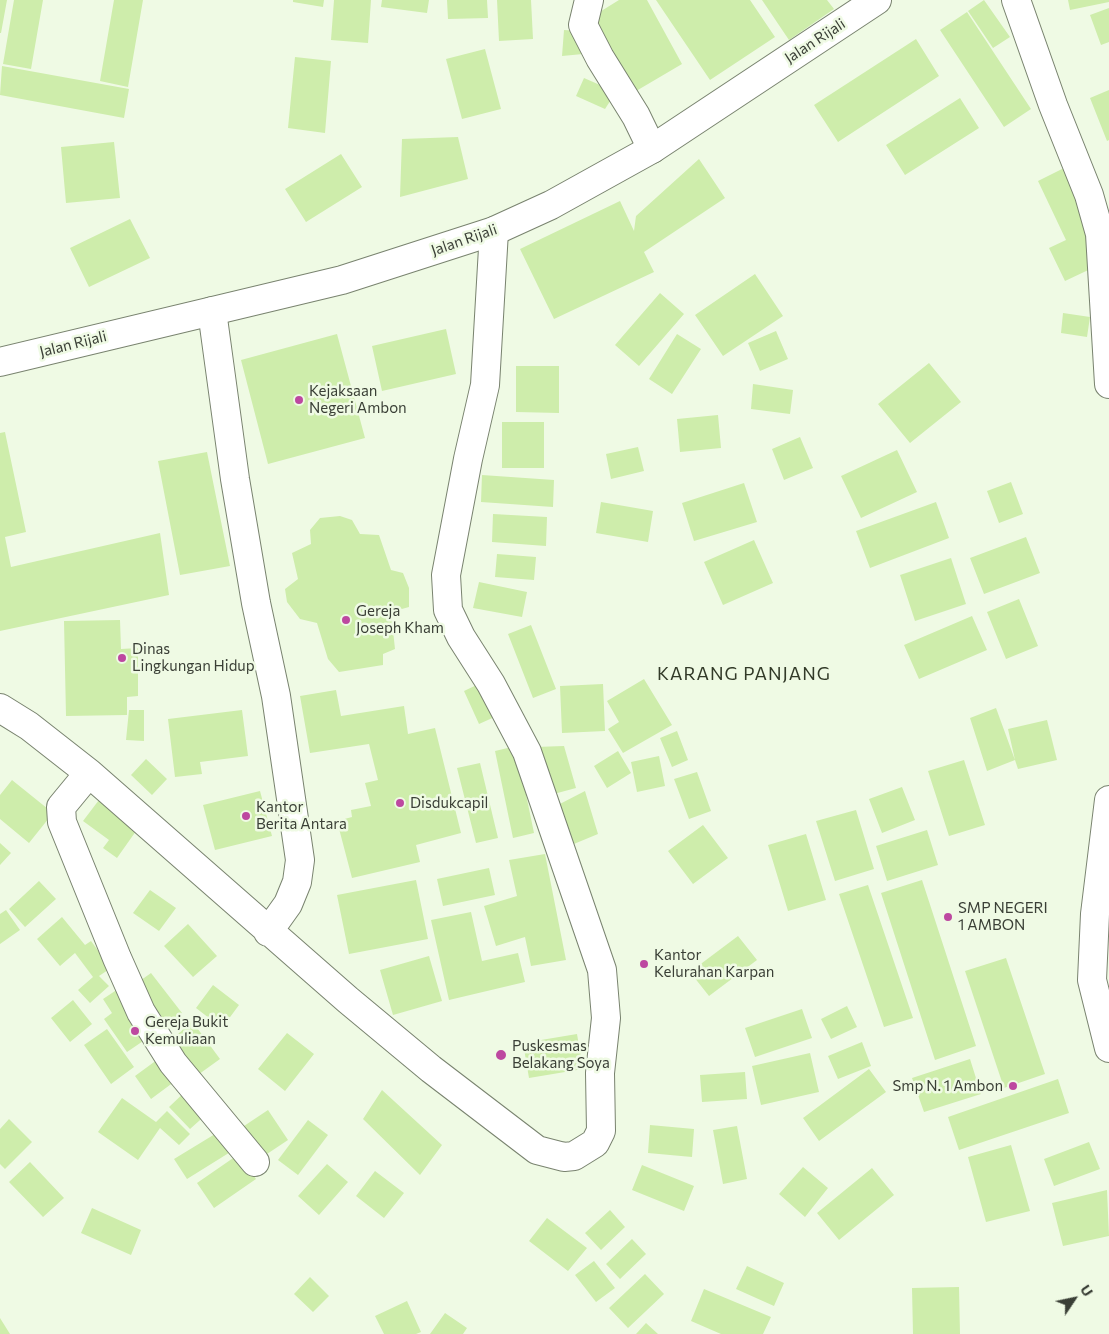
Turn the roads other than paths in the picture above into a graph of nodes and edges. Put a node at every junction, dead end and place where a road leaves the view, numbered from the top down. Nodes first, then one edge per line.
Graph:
1 (589, 0) edge
2 (877, 0) edge
3 (1016, 0) edge
4 (652, 149) junction
5 (494, 231) junction
6 (212, 311) junction
7 (0, 362) edge
8 (1109, 384) edge
9 (0, 708) edge
10 (89, 773) junction
11 (1109, 800) edge
12 (268, 932) junction
13 (1109, 1048) edge
14 (255, 1162) dead end

1 - 4 main road
2 - 4 main road, Jalan Rijali
3 - 8 main road
4 - 5 main road, Jalan Rijali
5 - 6 main road, Jalan Rijali
5 - 12 main road
6 - 7 main road, Jalan Rijali
6 - 12 main road
9 - 10 main road
10 - 12 main road
10 - 14 main road
11 - 13 main road

